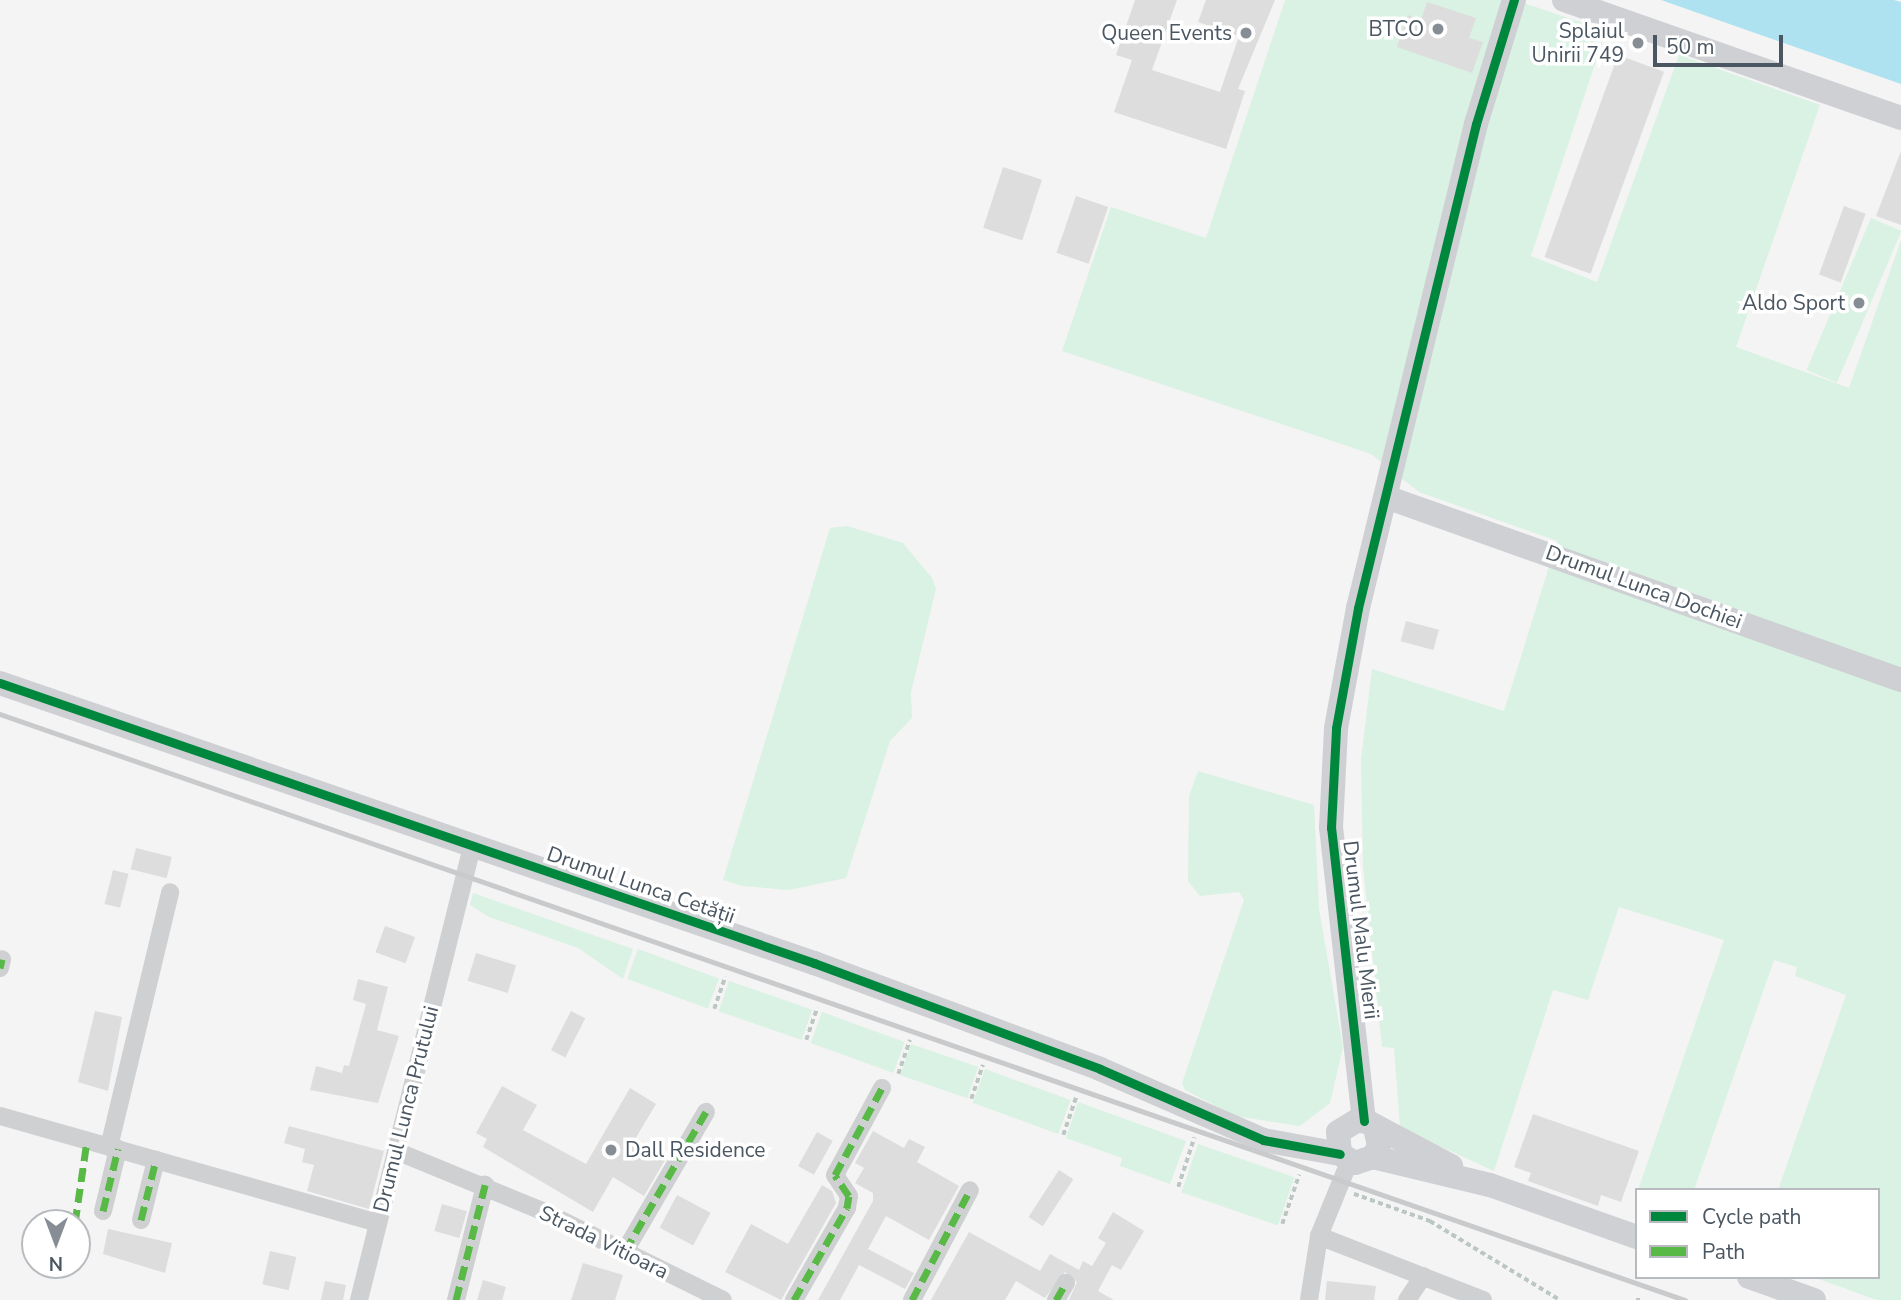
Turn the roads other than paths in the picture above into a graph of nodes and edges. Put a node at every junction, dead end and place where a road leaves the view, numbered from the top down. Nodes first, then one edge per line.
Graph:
1 (1514, 0) edge
2 (1564, 0) edge
3 (1901, 118) edge
4 (1386, 497) junction
5 (1901, 680) edge
6 (0, 683) edge
7 (472, 846) junction
8 (170, 892) dead end
9 (882, 1088) dead end
10 (706, 1112) dead end
11 (0, 1116) edge
12 (1356, 1139) junction
13 (113, 1148) junction
14 (396, 1152) junction
15 (156, 1160) junction
16 (485, 1185) junction
17 (970, 1190) dead end
18 (103, 1211) dead end
19 (141, 1220) dead end
20 (378, 1223) junction
21 (1319, 1236) junction
22 (1635, 1236) edge
23 (625, 1251) junction
24 (1423, 1276) junction
25 (1755, 1279) edge
26 (1066, 1283) dead end
27 (359, 1300) edge
28 (456, 1300) edge
29 (723, 1300) edge
30 (794, 1300) edge
31 (912, 1300) edge
32 (1056, 1300) edge
33 (1309, 1300) edge
34 (1407, 1300) edge
35 (1483, 1300) edge
36 (1814, 1300) edge

1 - 4 street, Drumul Malu Mierii
2 - 3 street
4 - 5 street, Drumul Lunca Dochiei
4 - 12 street, Drumul Malu Mierii
6 - 7 street, Drumul Lunca Cetății
7 - 12 street, Drumul Lunca Cetății
7 - 14 street, Drumul Lunca Prutului
8 - 13 street
9 - 30 street
10 - 23 street
11 - 13 street, Drumul Lunca Prutului
12 - 21 street
12 - 22 street, Drumul Lunca Cetății
13 - 15 street, Drumul Lunca Prutului
13 - 18 street
14 - 16 street, Strada Vitioara
14 - 20 street, Drumul Lunca Prutului
15 - 19 street
15 - 20 street, Drumul Lunca Prutului
16 - 23 street, Strada Vitioara
16 - 28 street
17 - 31 street
20 - 27 street
21 - 24 street
21 - 33 street
23 - 29 street, Strada Vitioara
24 - 34 street
24 - 35 street
25 - 36 street
26 - 32 street

